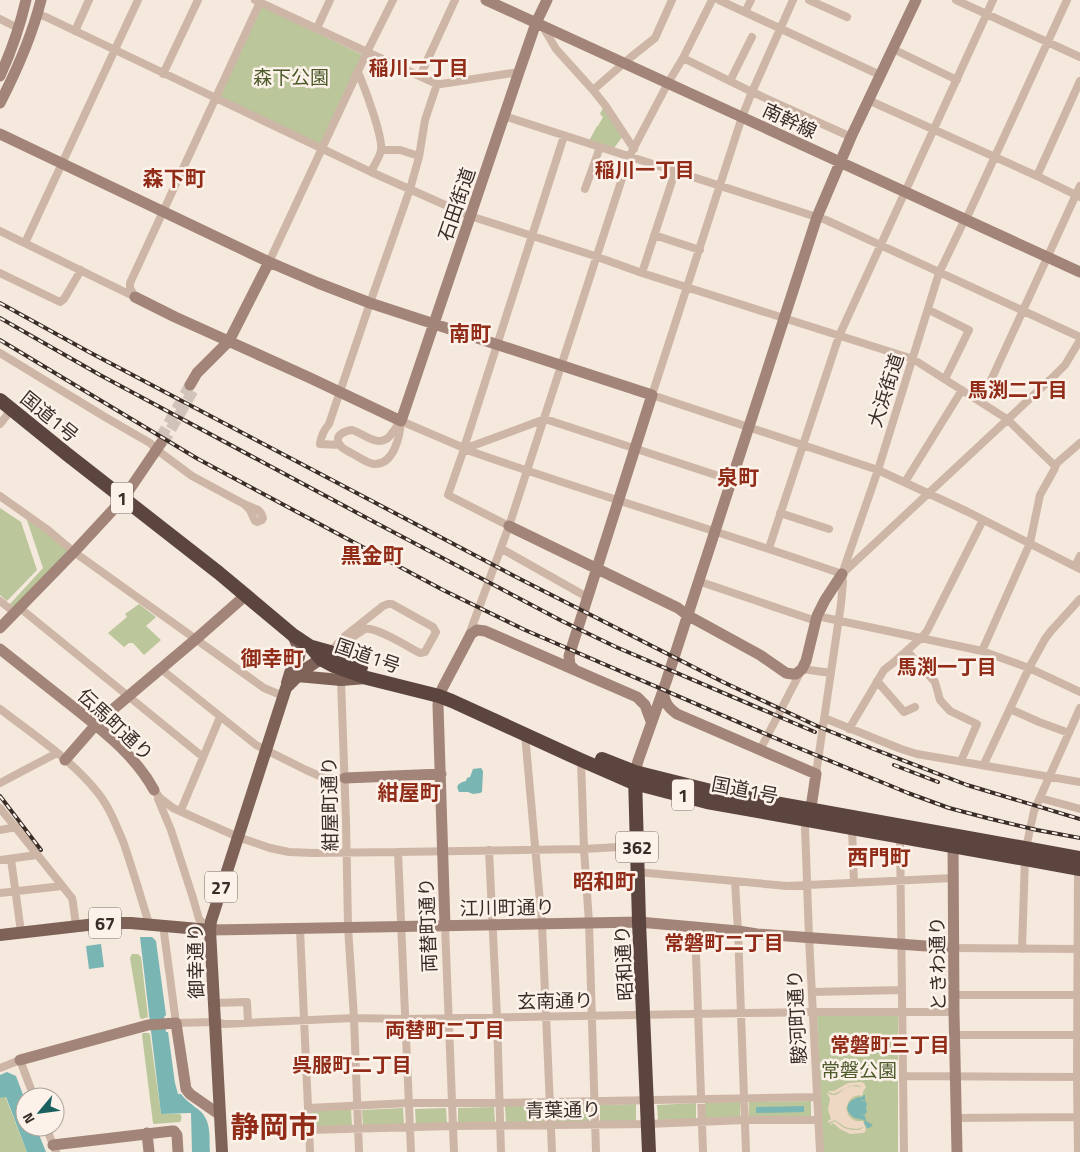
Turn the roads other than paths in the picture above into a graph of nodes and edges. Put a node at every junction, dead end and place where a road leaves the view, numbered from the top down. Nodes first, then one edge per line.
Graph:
1 (26, 0) edge
2 (41, 0) edge
3 (89, 0) edge
4 (138, 0) edge
5 (198, 0) edge
6 (330, 0) edge
7 (393, 0) edge
8 (456, 0) edge
9 (486, 0) edge
10 (547, 0) edge
11 (672, 0) edge
12 (712, 0) edge
13 (719, 0) edge
14 (751, 0) edge
15 (793, 0) edge
16 (809, 0) edge
17 (916, 0) edge
18 (956, 0) edge
19 (993, 0) edge
20 (1067, 0) edge
21 (259, 1) edge
22 (501, 3) edge
23 (745, 12) junction
24 (37, 14) junction
25 (987, 14) junction
26 (847, 17) dead end
27 (0, 19) edge
28 (539, 24) junction
29 (18, 28) junction
30 (317, 28) junction
31 (780, 29) junction
32 (75, 31) junction
33 (752, 37) dead end
34 (1048, 42) junction
35 (893, 49) junction
36 (115, 50) junction
37 (367, 52) junction
38 (1080, 57) edge
39 (683, 58) junction
40 (623, 63) junction
41 (358, 72) junction
42 (519, 72) junction
43 (163, 74) junction
44 (880, 75) junction
45 (0, 76) edge
46 (420, 76) junction
47 (957, 80) junction
48 (730, 81) junction
49 (1080, 81) edge
50 (668, 83) junction
51 (437, 84) junction
52 (593, 90) junction
53 (752, 92) junction
54 (217, 98) junction
55 (868, 100) junction
56 (0, 103) edge
57 (504, 116) junction
58 (742, 117) junction
59 (934, 130) junction
60 (0, 134) edge
61 (564, 136) junction
62 (851, 137) junction
63 (323, 148) junction
64 (600, 148) junction
65 (634, 148) junction
66 (381, 150) junction
67 (419, 156) junction
68 (629, 157) junction
69 (995, 158) junction
70 (840, 163) junction
71 (61, 164) junction
72 (371, 172) junction
73 (675, 172) junction
74 (1037, 176) junction
75 (720, 186) junction
76 (1080, 186) edge
77 (410, 189) junction
78 (586, 189) dead end
79 (906, 192) junction
80 (1078, 196) edge
81 (162, 212) junction
82 (470, 216) junction
83 (817, 217) junction
84 (965, 219) junction
85 (0, 231) edge
86 (654, 235) junction
87 (531, 236) junction
88 (25, 243) junction
89 (881, 244) junction
90 (700, 250) junction
91 (596, 257) junction
92 (1048, 257) junction
93 (269, 262) junction
94 (81, 270) junction
95 (1080, 272) edge
96 (0, 273) edge
97 (642, 273) junction
98 (939, 273) junction
99 (688, 288) junction
100 (135, 297) junction
101 (370, 302) junction
102 (928, 310) junction
103 (1022, 311) junction
104 (784, 318) junction
105 (434, 324) junction
106 (839, 336) junction
107 (1080, 338) edge
108 (229, 341) junction
109 (497, 345) junction
110 (0, 353) edge
111 (913, 359) junction
112 (562, 366) junction
113 (945, 379) junction
114 (192, 386) tunnel mouth
115 (962, 390) junction
116 (340, 392) junction
117 (652, 395) junction
118 (0, 400) edge
119 (981, 402) junction
120 (12, 409) junction
121 (545, 419) junction
122 (1007, 420) junction
123 (401, 421) junction
124 (0, 424) edge
125 (748, 427) junction
126 (1080, 443) edge
127 (804, 444) junction
128 (340, 445) junction
129 (159, 447) junction
130 (635, 448) junction
131 (464, 449) junction
132 (1055, 466) junction
133 (878, 470) junction
134 (527, 472) junction
135 (731, 480) junction
136 (905, 482) junction
137 (929, 493) junction
138 (0, 496) edge
139 (123, 499) junction
140 (619, 500) junction
141 (244, 504) dead end
142 (780, 513) junction
143 (983, 520) junction
144 (510, 526) junction
145 (829, 529) dead end
146 (714, 531) junction
147 (1030, 543) junction
148 (769, 548) junction
149 (502, 549) junction
150 (74, 552) junction
151 (1080, 556) edge
152 (1078, 567) edge
153 (596, 568) junction
154 (842, 574) junction
155 (698, 582) junction
156 (246, 595) junction
157 (587, 597) junction
158 (1080, 599) edge
159 (0, 601) edge
160 (17, 611) junction
161 (687, 615) junction
162 (817, 618) junction
163 (838, 621) junction
164 (0, 628) edge
165 (294, 634) junction
166 (469, 635) junction
167 (921, 638) junction
168 (196, 639) junction
169 (0, 649) edge
170 (334, 649) junction
171 (907, 651) junction
172 (982, 651) junction
173 (569, 656) junction
174 (556, 662) junction
175 (1029, 668) junction
176 (161, 669) junction
177 (802, 669) junction
178 (575, 670) junction
179 (831, 673) junction
180 (297, 676) junction
181 (367, 678) junction
182 (341, 680) junction
183 (877, 681) junction
184 (664, 686) junction
185 (441, 691) junction
186 (284, 692) junction
187 (1080, 692) edge
188 (129, 696) junction
189 (637, 696) junction
190 (915, 707) dead end
191 (1080, 708) edge
192 (1010, 709) junction
193 (0, 710) edge
194 (676, 714) junction
195 (220, 717) junction
196 (824, 718) junction
197 (95, 725) junction
198 (650, 726) junction
199 (850, 729) junction
200 (1069, 733) junction
201 (525, 734) junction
202 (760, 750) junction
203 (266, 751) junction
204 (61, 757) junction
205 (203, 757) junction
206 (581, 760) junction
207 (961, 760) junction
208 (984, 764) junction
209 (440, 774) junction
210 (816, 774) junction
211 (1050, 776) junction
212 (345, 778) junction
213 (635, 778) junction
214 (1080, 782) edge
215 (0, 783) edge
216 (154, 790) junction
217 (1040, 798) junction
218 (0, 808) edge
219 (1080, 809) edge
220 (181, 810) junction
221 (808, 814) junction
222 (16, 828) junction
223 (852, 828) junction
224 (0, 830) edge
225 (238, 837) junction
226 (900, 837) junction
227 (953, 841) junction
228 (636, 846) junction
229 (535, 849) junction
230 (584, 849) junction
231 (488, 850) junction
232 (442, 851) junction
233 (346, 852) junction
234 (398, 852) junction
235 (1026, 853) junction
236 (37, 855) junction
237 (11, 859) junction
238 (0, 860) edge
239 (1079, 865) edge
240 (637, 872) junction
241 (953, 878) junction
242 (901, 881) junction
243 (735, 882) junction
244 (854, 883) junction
245 (807, 885) junction
246 (62, 886) junction
247 (15, 891) junction
248 (0, 893) edge
249 (639, 922) junction
250 (589, 923) junction
251 (149, 924) junction
252 (492, 924) junction
253 (542, 924) junction
254 (76, 925) junction
255 (163, 926) junction
256 (401, 926) junction
257 (445, 926) junction
258 (348, 927) junction
259 (695, 927) junction
260 (300, 929) junction
261 (210, 930) junction
262 (738, 931) junction
263 (21, 932) junction
264 (0, 935) edge
265 (809, 937) junction
266 (902, 945) junction
267 (954, 948) junction
268 (1022, 949) junction
269 (1079, 949) edge
270 (902, 990) junction
271 (812, 992) junction
272 (954, 995) junction
273 (1079, 995) edge
274 (214, 1003) junction
275 (813, 1012) junction
276 (902, 1012) junction
277 (954, 1012) junction
278 (698, 1014) junction
279 (741, 1014) junction
280 (644, 1015) junction
281 (546, 1016) junction
282 (592, 1016) junction
283 (497, 1017) junction
284 (354, 1018) junction
285 (449, 1018) junction
286 (404, 1019) junction
287 (304, 1021) junction
288 (215, 1022) junction
289 (172, 1023) junction
290 (248, 1023) junction
291 (955, 1035) junction
292 (1078, 1035) edge
293 (20, 1060) junction
294 (0, 1068) edge
295 (902, 1076) junction
296 (955, 1077) junction
297 (1078, 1077) edge
298 (30, 1087) edge
299 (817, 1097) junction
300 (744, 1099) junction
301 (648, 1100) junction
302 (701, 1100) junction
303 (550, 1102) junction
304 (594, 1102) junction
305 (452, 1103) junction
306 (499, 1103) junction
307 (409, 1104) junction
308 (356, 1105) junction
309 (308, 1108) junction
310 (220, 1115) junction
311 (1079, 1117) edge
312 (957, 1118) junction
313 (745, 1120) junction
314 (818, 1120) junction
315 (702, 1122) junction
316 (594, 1124) junction
317 (648, 1124) junction
318 (500, 1125) junction
319 (550, 1125) junction
320 (454, 1126) junction
321 (410, 1128) junction
322 (357, 1129) junction
323 (309, 1130) junction
324 (147, 1133) junction
325 (50, 1137) edge
326 (54, 1149) edge
327 (149, 1152) edge
328 (178, 1152) edge
329 (222, 1152) edge
330 (310, 1152) edge
331 (358, 1152) edge
332 (411, 1152) edge
333 (454, 1152) edge
334 (501, 1152) edge
335 (552, 1152) edge
336 (596, 1152) edge
337 (649, 1152) edge
338 (703, 1152) edge
339 (746, 1152) edge
340 (820, 1152) edge
341 (904, 1152) edge
342 (957, 1152) edge
343 (1078, 1152) edge

1 - 29 street
2 - 24 street
3 - 32 street
4 - 36 street
5 - 43 street
6 - 30 street
7 - 37 street
8 - 46 street
9 - 22 street, 南幹線
10 - 28 street, 石田街道
11 - 40 street
12 - 39 street
13 - 23 street
14 - 23 street
15 - 31 street
16 - 26 street
17 - 35 street
18 - 25 street
19 - 25 street
20 - 34 street, 大浜街道
21 - 30 street
21 - 54 street
22 - 28 street, 南幹線
23 - 31 street
24 - 32 street
24 - 56 street
25 - 34 street
25 - 47 street
27 - 29 street
28 - 40 street, 南幹線
28 - 42 street, 石田街道
28 - 52 street
29 - 45 street
30 - 37 street
31 - 44 street
31 - 53 street
32 - 36 street
33 - 48 street
34 - 38 street
34 - 69 street, 大浜街道
35 - 44 street
35 - 47 street
36 - 43 street
36 - 71 street
37 - 41 street
37 - 46 street
39 - 48 street
39 - 50 street
40 - 50 street, 南幹線
40 - 52 street
41 - 63 street
41 - 66 street
42 - 51 street
42 - 57 street, 石田街道
43 - 54 street
44 - 55 street
46 - 51 street
47 - 59 street
48 - 53 street
49 - 74 street
50 - 58 street, 南幹線
50 - 65 street
51 - 67 street
52 - 65 street
53 - 58 street
53 - 62 street
54 - 63 street
54 - 81 street
55 - 59 street
55 - 62 street
57 - 61 street
57 - 82 street, 石田街道
58 - 70 street, 南幹線
58 - 75 street
59 - 69 street
59 - 79 street
60 - 71 street
61 - 64 street
61 - 87 street
62 - 70 street
63 - 72 street
63 - 93 street
64 - 68 street
64 - 78 street
65 - 68 street
66 - 67 street
66 - 72 street
67 - 77 street
68 - 73 street
68 - 91 street
69 - 74 street
69 - 84 street, 大浜街道
70 - 79 street, 南幹線
70 - 83 street
71 - 81 street
71 - 88 street
72 - 77 street
73 - 75 street
73 - 86 street
74 - 80 street
75 - 83 street
75 - 90 street
76 - 80 street
77 - 82 street
77 - 101 street
79 - 84 street, 南幹線
79 - 89 street
80 - 92 street
81 - 93 street
81 - 100 street
82 - 87 street
82 - 105 street, 石田街道
83 - 89 street
83 - 104 street
84 - 92 street, 南幹線
84 - 98 street, 大浜街道
85 - 88 street
86 - 90 street
86 - 97 street
87 - 91 street
87 - 109 street
88 - 94 street
89 - 98 street
89 - 106 street
90 - 99 street
91 - 97 street
91 - 112 street
92 - 95 street, 南幹線
92 - 103 street
93 - 101 street
93 - 108 street
94 - 96 street
94 - 100 street
97 - 99 street
98 - 102 street, 大浜街道
98 - 103 street
99 - 104 street
99 - 117 street
100 - 108 street
101 - 105 street
101 - 116 street
102 - 111 street, 大浜街道
102 - 113 street
103 - 107 street
103 - 119 street
104 - 106 street
104 - 125 street
105 - 109 street
105 - 123 street, 石田街道
106 - 111 street
106 - 127 street
107 - 122 street, 大浜街道
108 - 114 street
108 - 116 street
109 - 112 street
109 - 131 street
110 - 129 street
111 - 113 street
111 - 133 street, 大浜街道
112 - 117 street
112 - 121 street
113 - 115 street
115 - 119 street
115 - 136 street
116 - 123 street
116 - 128 street
117 - 125 street
117 - 130 street
118 - 120 highway, 国道1号 / 1
119 - 122 street
120 - 124 street
120 - 139 highway, 国道1号 / 1
121 - 130 street
121 - 131 street
121 - 134 street
122 - 132 street
122 - 137 street, 大浜街道
123 - 128 street
123 - 128 street
123 - 131 street
125 - 127 street
125 - 135 street
126 - 132 street
127 - 133 street
127 - 142 street
129 - 139 street
129 - 141 street
130 - 135 street
130 - 140 street
131 - 134 street
131 - 144 street
132 - 147 street
133 - 136 street
133 - 154 street, 大浜街道
134 - 140 street
134 - 144 street
135 - 146 street
136 - 137 street
137 - 143 street
137 - 154 street, 大浜街道
138 - 150 street
139 - 150 street
139 - 156 highway, 国道1号 / 1
140 - 146 street
140 - 153 street
142 - 145 street
142 - 148 street
143 - 147 street
143 - 167 street
144 - 149 street
144 - 153 street
146 - 148 street
146 - 155 street
147 - 152 street
147 - 172 street
148 - 154 street
149 - 157 street
149 - 166 street
150 - 160 street
150 - 168 street
151 - 152 street
153 - 157 street
153 - 161 street
154 - 162 street, 大浜街道
154 - 163 street
155 - 161 street
155 - 162 street
156 - 165 highway, 国道1号 / 1
156 - 168 street
157 - 173 street
158 - 175 street
159 - 160 street
160 - 164 street
160 - 188 street
161 - 177 street
161 - 184 street
162 - 163 street
162 - 177 street, 大浜街道
163 - 167 street
163 - 179 street
165 - 170 highway, 国道1号 / 1
165 - 186 main road, 27
166 - 174 street
166 - 185 street
167 - 171 street
167 - 172 street
168 - 176 street
168 - 186 street
169 - 197 street, 伝馬町通り
170 - 170 street
170 - 180 main road, 御幸通り / 27
170 - 181 highway, 国道1号 / 1
170 - 185 highway, 国道1号 / 1
171 - 183 street
171 - 207 street
172 - 175 street
173 - 174 street
173 - 178 street
174 - 178 street
175 - 187 street
175 - 192 street
176 - 188 street
176 - 195 street
177 - 179 street
177 - 202 street
178 - 189 street
179 - 196 street
180 - 182 main road
180 - 186 main road, 御幸通り / 27
181 - 182 main road
181 - 185 highway, 国道1号 / 1
182 - 212 street, 紺屋町通り
183 - 190 street
183 - 199 street
184 - 189 street
184 - 194 street
184 - 198 street
185 - 201 highway, 国道1号 / 1
185 - 209 street, 両替町通り
185 - 213 highway, 国道1号 / 1
186 - 203 main road, 御幸通り / 27
188 - 197 street
188 - 205 street
189 - 198 street
191 - 200 street
192 - 200 street
192 - 208 street
193 - 204 street
194 - 198 street
194 - 202 street
195 - 203 street
195 - 205 street
196 - 199 street
196 - 210 street
197 - 204 street
197 - 216 street, 伝馬町通り
198 - 213 street
199 - 207 street
200 - 211 street
201 - 206 highway, 国道1号 / 1
201 - 229 street
202 - 210 street
203 - 212 street
203 - 225 main road, 御幸通り / 27
204 - 215 street
204 - 251 street
205 - 220 street
206 - 213 highway, 国道1号 / 1
206 - 230 street
207 - 208 street
208 - 211 street
209 - 212 street
209 - 232 street, 両替町通り
210 - 221 street
211 - 214 street
211 - 217 street
212 - 233 street, 紺屋町通り
213 - 221 highway, 国道1号 / 1
213 - 228 highway, 昭和通り / 362
216 - 220 street
216 - 261 street, 伝馬町通り
217 - 219 street
217 - 235 street
218 - 222 street
220 - 225 street
221 - 223 highway, 国道1号 / 1
221 - 227 highway, 国道1号 / 1
221 - 245 street, 駿河町通り
222 - 224 street
222 - 236 street
223 - 226 highway, 国道1号 / 1
223 - 244 street
225 - 233 street
225 - 261 main road, 御幸通り / 27
226 - 227 highway, 国道1号 / 1
226 - 242 street
227 - 235 highway, 国道1号 / 1
227 - 241 street, ときわ通り
228 - 230 street
228 - 240 highway, 昭和通り / 362
229 - 230 street
229 - 231 street
229 - 253 street
230 - 250 street
231 - 232 street
231 - 252 street
232 - 234 street
232 - 257 street, 両替町通り
233 - 234 street
233 - 258 street, 紺屋町通り
234 - 256 street
235 - 239 highway, 国道1号 / 1
235 - 268 street
236 - 237 street
236 - 246 street
237 - 238 street
237 - 247 street
239 - 269 street
240 - 243 street
240 - 249 highway, 昭和通り / 362
241 - 242 street
241 - 267 street, ときわ通り
242 - 244 street
242 - 266 street
243 - 245 street
243 - 262 street
244 - 245 street
245 - 265 street, 駿河町通り
246 - 247 street
246 - 254 street
247 - 248 street
247 - 263 street
249 - 250 street, 江川町通り
249 - 259 street, 江川町通り
249 - 280 highway, 昭和通り / 362
250 - 253 street, 江川町通り
250 - 282 street
251 - 254 main road, 67
251 - 255 main road, 67
252 - 253 street, 江川町通り
252 - 257 street, 江川町通り
252 - 283 street
253 - 281 street
254 - 263 main road, 67
255 - 261 main road, 67
255 - 289 street
256 - 257 street, 江川町通り
256 - 258 street, 江川町通り
256 - 286 street
257 - 285 street, 両替町通り
258 - 260 street, 江川町通り
258 - 284 street, 紺屋町通り
259 - 262 street, 江川町通り
259 - 278 street
260 - 261 street, 江川町通り
260 - 287 street
261 - 274 main road, 御幸通り / 27
262 - 265 street, 江川町通り
262 - 279 street
263 - 264 main road, 67
265 - 266 street, 江川町通り
265 - 271 street, 駿河町通り
266 - 267 street, 江川町通り
266 - 270 street
267 - 268 street
267 - 272 street, ときわ通り
268 - 269 street
269 - 273 street
270 - 271 street
270 - 276 street
271 - 275 street, 駿河町通り
272 - 273 street
272 - 277 street, ときわ通り
273 - 292 street
274 - 288 main road, 御幸通り / 27
274 - 290 street
275 - 276 street, 玄南通り
275 - 279 street, 玄南通り
275 - 299 street, 駿河町通り
276 - 277 street, 玄南通り
276 - 295 street
277 - 291 street, ときわ通り
278 - 279 street, 玄南通り
278 - 280 street, 玄南通り
278 - 302 street
279 - 300 street
280 - 282 street, 玄南通り
280 - 301 highway, 昭和通り / 362
281 - 282 street, 玄南通り
281 - 283 street, 玄南通り
281 - 303 street
282 - 304 street
283 - 285 street, 玄南通り
283 - 306 street
284 - 286 street, 玄南通り
284 - 287 street, 玄南通り
284 - 308 street, 紺屋町通り
285 - 286 street, 玄南通り
285 - 305 street, 両替町通り
286 - 307 street
287 - 290 street, 玄南通り
287 - 309 street
288 - 289 street, 玄南通り
288 - 290 street, 玄南通り
288 - 310 main road, 御幸通り / 27
289 - 293 street
289 - 310 street
291 - 292 street
291 - 296 street, ときわ通り
292 - 297 street
293 - 294 street
293 - 298 street
295 - 296 street
295 - 341 street
296 - 297 street
296 - 312 street, ときわ通り
297 - 311 street
299 - 300 street, 青葉通り
299 - 314 street, 駿河町通り
300 - 302 street, 青葉通り
300 - 313 street
301 - 302 street, 青葉通り
301 - 304 street, 青葉通り
301 - 317 highway, 昭和通り / 362
302 - 315 street
303 - 304 street, 青葉通り
303 - 306 street, 青葉通り
303 - 319 street
304 - 316 street
305 - 306 street, 青葉通り
305 - 307 street, 青葉通り
305 - 320 street, 両替町通り
306 - 318 street
307 - 308 street, 青葉通り
307 - 321 street
308 - 309 street, 青葉通り
308 - 322 street, 紺屋町通り
309 - 323 street
310 - 329 main road, 御幸通り / 27
311 - 312 street
311 - 343 street
312 - 342 street, ときわ通り
313 - 314 street, 青葉通り
313 - 315 street, 青葉通り
313 - 339 street
314 - 340 street, 駿河町通り
315 - 317 street, 青葉通り
315 - 338 street
316 - 317 street, 青葉通り
316 - 319 street, 青葉通り
316 - 336 street
317 - 337 highway, 昭和通り / 362
318 - 319 street, 青葉通り
318 - 320 street, 青葉通り
318 - 334 street
319 - 335 street
320 - 321 street, 青葉通り
320 - 333 street, 両替町通り
321 - 322 street, 青葉通り
321 - 332 street
322 - 323 street, 青葉通り
322 - 331 street, 紺屋町通り
323 - 330 street
324 - 326 street
324 - 327 street
324 - 328 street
325 - 326 street

